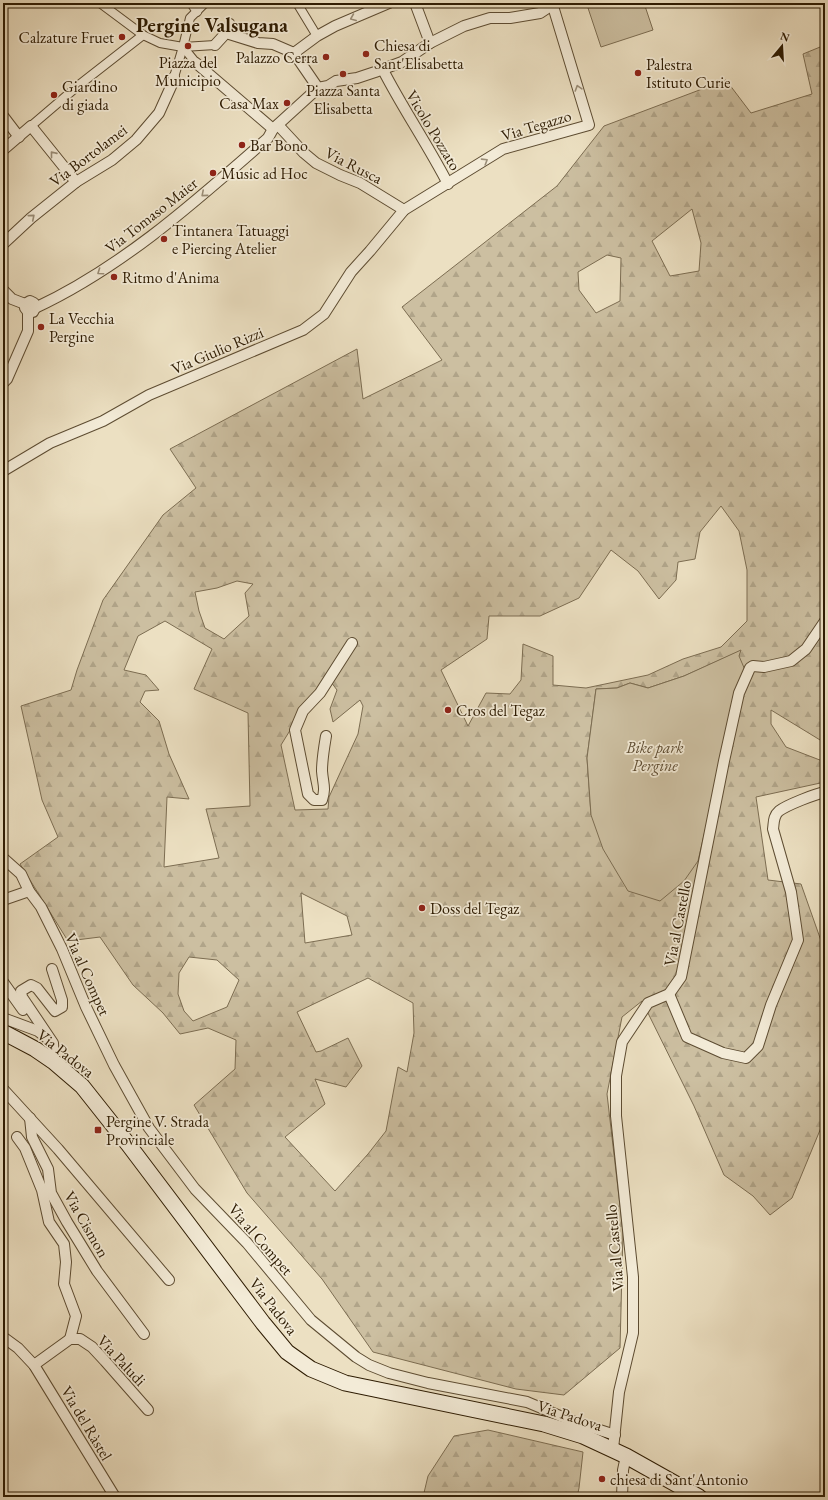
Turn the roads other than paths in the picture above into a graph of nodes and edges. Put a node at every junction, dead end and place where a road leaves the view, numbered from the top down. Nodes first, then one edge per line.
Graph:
1 (100, 3) edge
2 (191, 3) edge
3 (205, 3) edge
4 (298, 3) edge
5 (415, 3) edge
6 (386, 4) edge
7 (552, 4) edge
8 (196, 12) junction
9 (230, 23) dead end
10 (226, 33) junction
11 (143, 35) junction
12 (317, 36) junction
13 (430, 43) junction
14 (215, 45) joint
15 (183, 47) junction
16 (294, 53) junction
17 (196, 63) joint
18 (383, 70) junction
19 (174, 77) joint
20 (318, 88) junction
21 (3, 116) edge
22 (31, 126) junction
23 (276, 127) junction
24 (19, 136) junction
25 (3, 150) edge
26 (76, 182) junction
27 (448, 184) junction
28 (404, 210) junction
29 (3, 244) edge
30 (3, 290) edge
31 (30, 308) junction
32 (3, 383) edge
33 (3, 472) edge
34 (825, 621) edge
35 (352, 643) dead end
36 (326, 736) dead end
37 (825, 792) edge
38 (3, 858) edge
39 (29, 891) junction
40 (3, 900) edge
41 (52, 969) dead end
42 (3, 982) edge
43 (668, 994) junction
44 (3, 1018) edge
45 (38, 1031) junction
46 (3, 1032) edge
47 (53, 1043) junction
48 (54, 1062) junction
49 (3, 1089) edge
50 (30, 1118) junction
51 (17, 1137) dead end
52 (169, 1280) dead end
53 (144, 1334) dead end
54 (3, 1337) edge
55 (70, 1339) junction
56 (34, 1365) junction
57 (148, 1410) dead end
58 (618, 1447) junction
59 (115, 1497) edge
60 (622, 1497) edge
61 (699, 1497) edge

1 - 11 street
2 - 8 street
3 - 8 street
4 - 12 street
5 - 13 street
6 -> 12 street
7 - 13 street
27 -> 7 street, Via Tegazzo
8 - 15 street
9 - 10 street
10 - 14 street
10 - 16 street
11 - 15 street
11 - 22 street
12 - 16 street
13 - 18 street
14 - 15 street
15 - 17 street
15 - 19 street
16 - 20 street
17 - 23 street, Via Rusca
18 - 20 street
18 - 27 street, Vicolo Pozzato
19 - 26 street, Via Bortolamei
20 - 23 street, Via Tomaso Maier
21 - 24 street
22 - 24 street
26 -> 22 street
23 - 28 street, Via Rusca
23 -> 31 street, Via Tomaso Maier
24 - 25 street
29 -> 26 street, Via Bortolamei
27 - 28 street, Via Tegazzo
28 - 33 street, Via Giulio Rizzi
30 - 31 street
31 - 32 street
34 - 43 street, Via al Castello
35 - 36 street
37 - 43 street
38 - 39 street, Via al Compet
39 - 40 street
39 - 58 street, Via al Compet
41 - 47 street
42 - 45 street
43 - 58 street, Via al Castello
44 - 45 street
45 - 47 street
46 - 48 main road, Via Padova
47 - 48 street
48 - 58 main road, Via Padova
49 - 50 street, Via Cismon
50 - 52 street, Via Cismon
50 - 53 street, Via Cismon
51 - 55 street, Via Paludi
54 - 56 street
55 - 56 street
55 - 57 street, Via Paludi
56 - 59 street, Via del Ràstel
58 - 60 street, Via al Castello
58 - 61 main road, Via Padova

